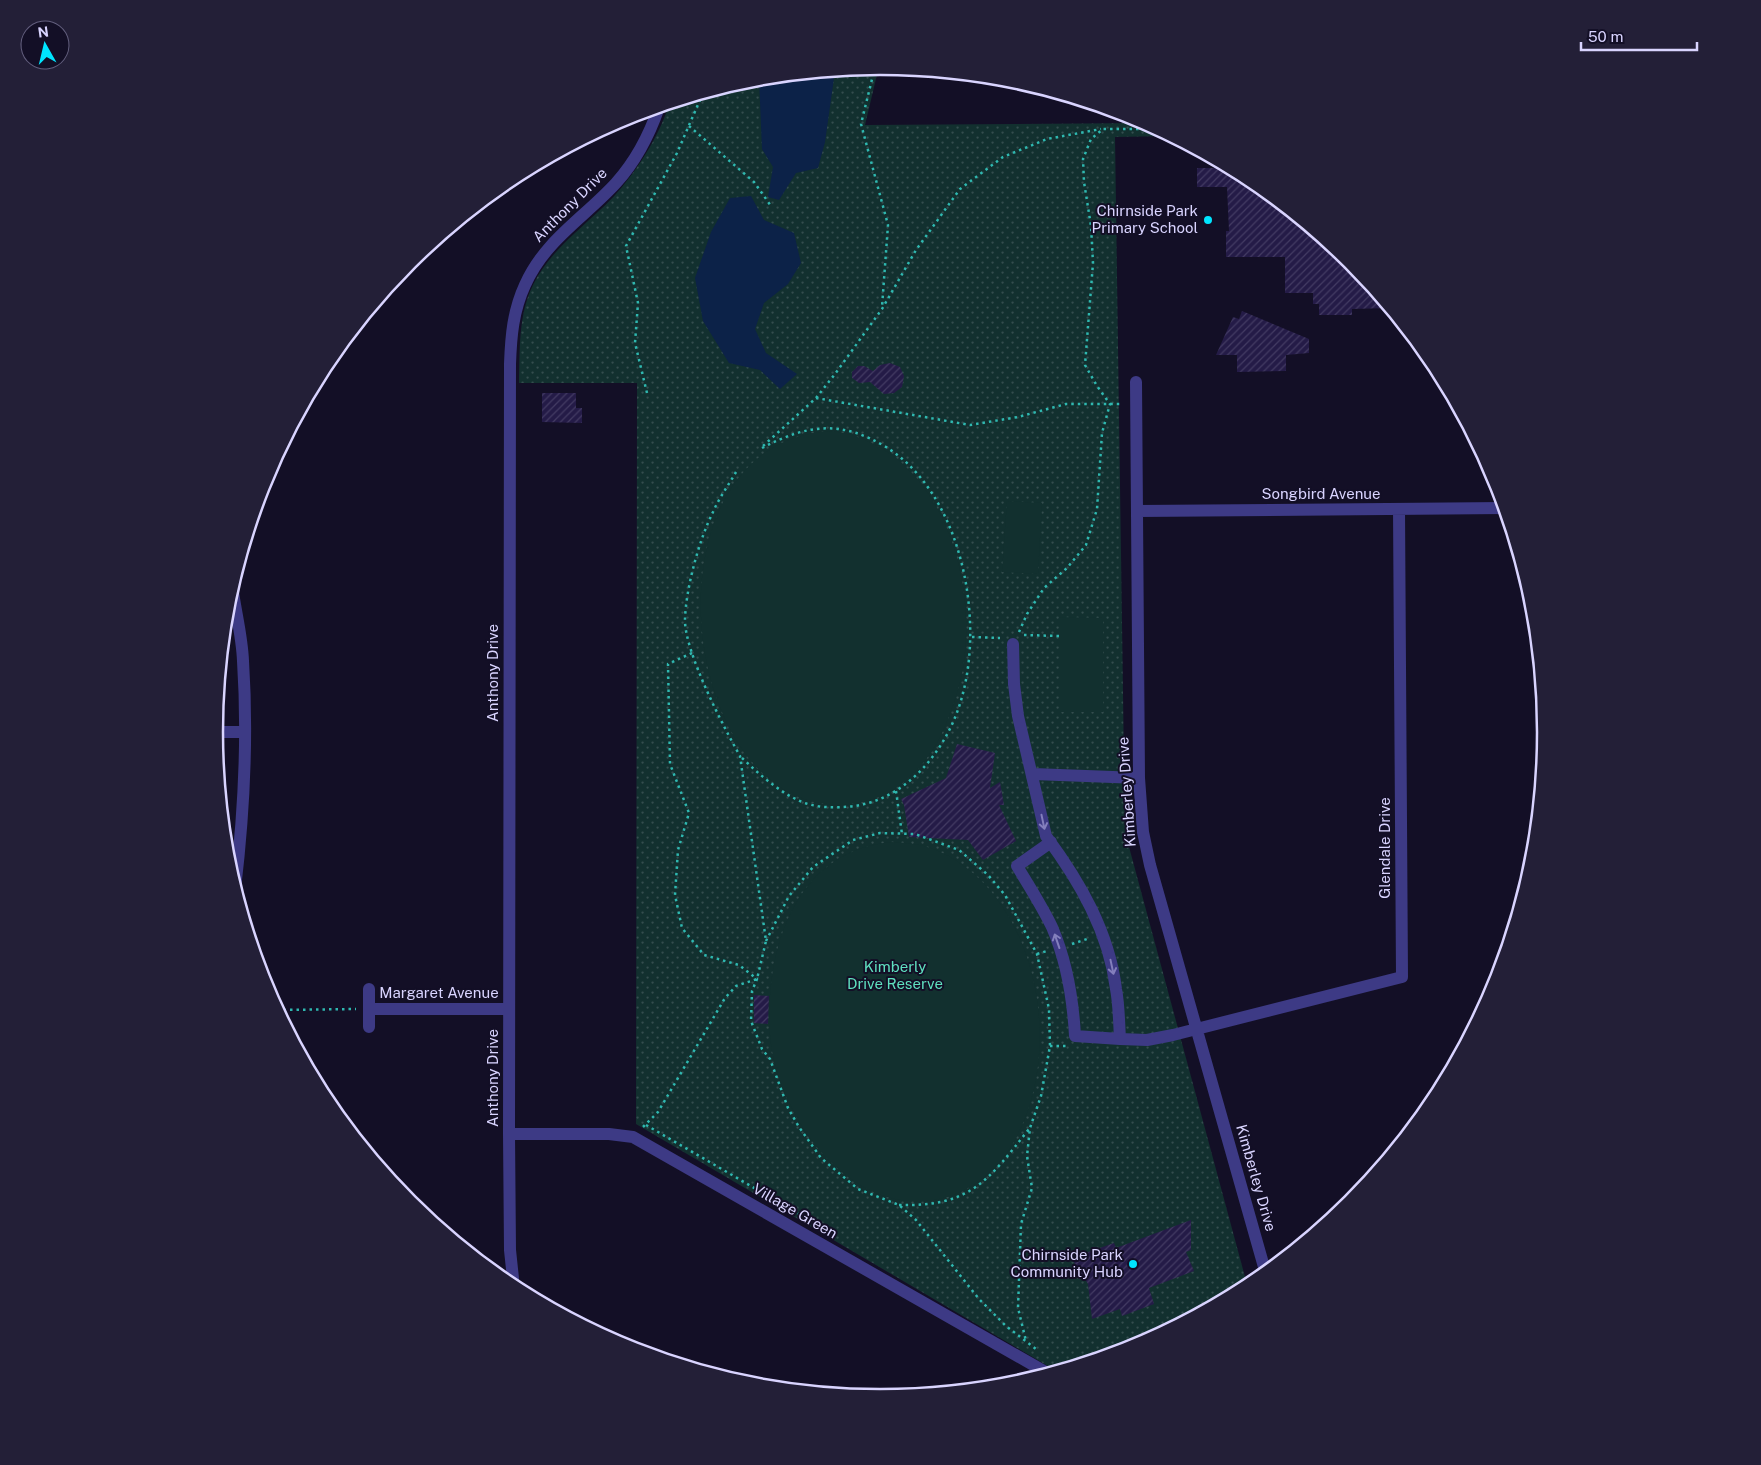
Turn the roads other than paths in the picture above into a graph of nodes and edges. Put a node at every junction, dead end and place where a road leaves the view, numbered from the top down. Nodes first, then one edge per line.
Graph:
1 (656, 115) edge
2 (1136, 382) dead end
3 (1498, 508) edge
4 (1400, 509) junction
5 (1137, 512) junction
6 (235, 608) edge
7 (1014, 639) road end
8 (223, 732) edge
9 (244, 732) junction
10 (1033, 774) junction
11 (1139, 778) junction
12 (1050, 842) junction
13 (237, 867) edge
14 (369, 988) dead end
15 (370, 1009) junction
16 (509, 1009) junction
17 (369, 1027) dead end
18 (1198, 1030) junction
19 (1120, 1039) junction
20 (509, 1134) junction
21 (1264, 1266) edge
22 (513, 1277) edge
23 (1042, 1370) edge

1 - 16 street, Anthony Drive
2 - 5 street, Kimberley Drive
3 - 4 street, Songbird Avenue
4 - 5 street, Songbird Avenue
4 - 18 street, Glendale Drive
5 - 11 street, Kimberley Drive
6 - 9 street
7 - 10 street
8 - 9 street
9 - 13 street
10 - 11 street
10 -> 12 street
11 - 18 street, Kimberley Drive
12 -> 19 street
19 -> 12 street
14 - 15 street, Margaret Avenue
15 - 16 street, Margaret Avenue
15 - 17 street, Margaret Avenue
16 - 20 street, Anthony Drive
18 - 19 street
18 - 21 street, Kimberley Drive
20 - 22 street, Anthony Drive
20 - 23 street, Village Green

